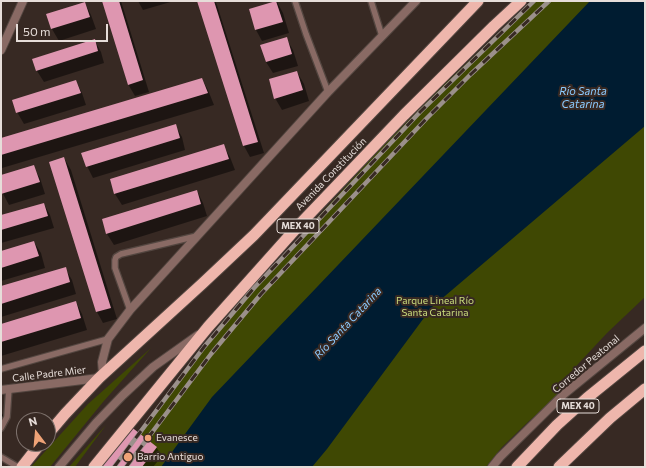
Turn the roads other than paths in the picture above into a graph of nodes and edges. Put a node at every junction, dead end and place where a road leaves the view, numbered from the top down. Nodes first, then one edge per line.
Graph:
1 (23, 1) edge
2 (295, 1) edge
3 (371, 1) edge
4 (416, 1) edge
5 (478, 1) edge
6 (521, 1) edge
7 (382, 36) junction
8 (1, 50) edge
9 (328, 92) junction
10 (198, 236) junction
11 (130, 310) junction
12 (208, 328) junction
13 (645, 328) edge
14 (108, 339) junction
15 (645, 351) edge
16 (1, 369) edge
17 (101, 376) junction
18 (5, 389) edge
19 (645, 389) edge
20 (56, 425) edge
21 (1, 428) edge
22 (34, 452) edge
23 (1, 457) edge
24 (18, 467) edge
25 (22, 467) edge
26 (59, 467) edge
27 (94, 467) edge
28 (492, 467) edge
29 (517, 467) edge
30 (559, 467) edge

1 - 8 street
2 - 9 lane
3 - 7 lane
4 - 7 street
5 - 17 highway, Avenida Constitución / MEX 40
6 - 12 highway, Avenida Constitución / MEX 40
7 - 9 street
9 - 10 street
10 - 11 street
10 - 11 lane
11 - 14 street
12 - 26 street
12 - 27 highway, Avenida Constitución / MEX 40
13 - 28 street, Corredor Peatonal
14 - 16 lane
14 - 17 street
15 - 29 highway, MEX 40
17 - 18 street, Calle Padre Mier
17 - 20 highway, Avenida Constitución / MEX 40
18 - 21 lane
19 - 30 highway, MEX 40
22 - 25 highway
23 - 24 lane

